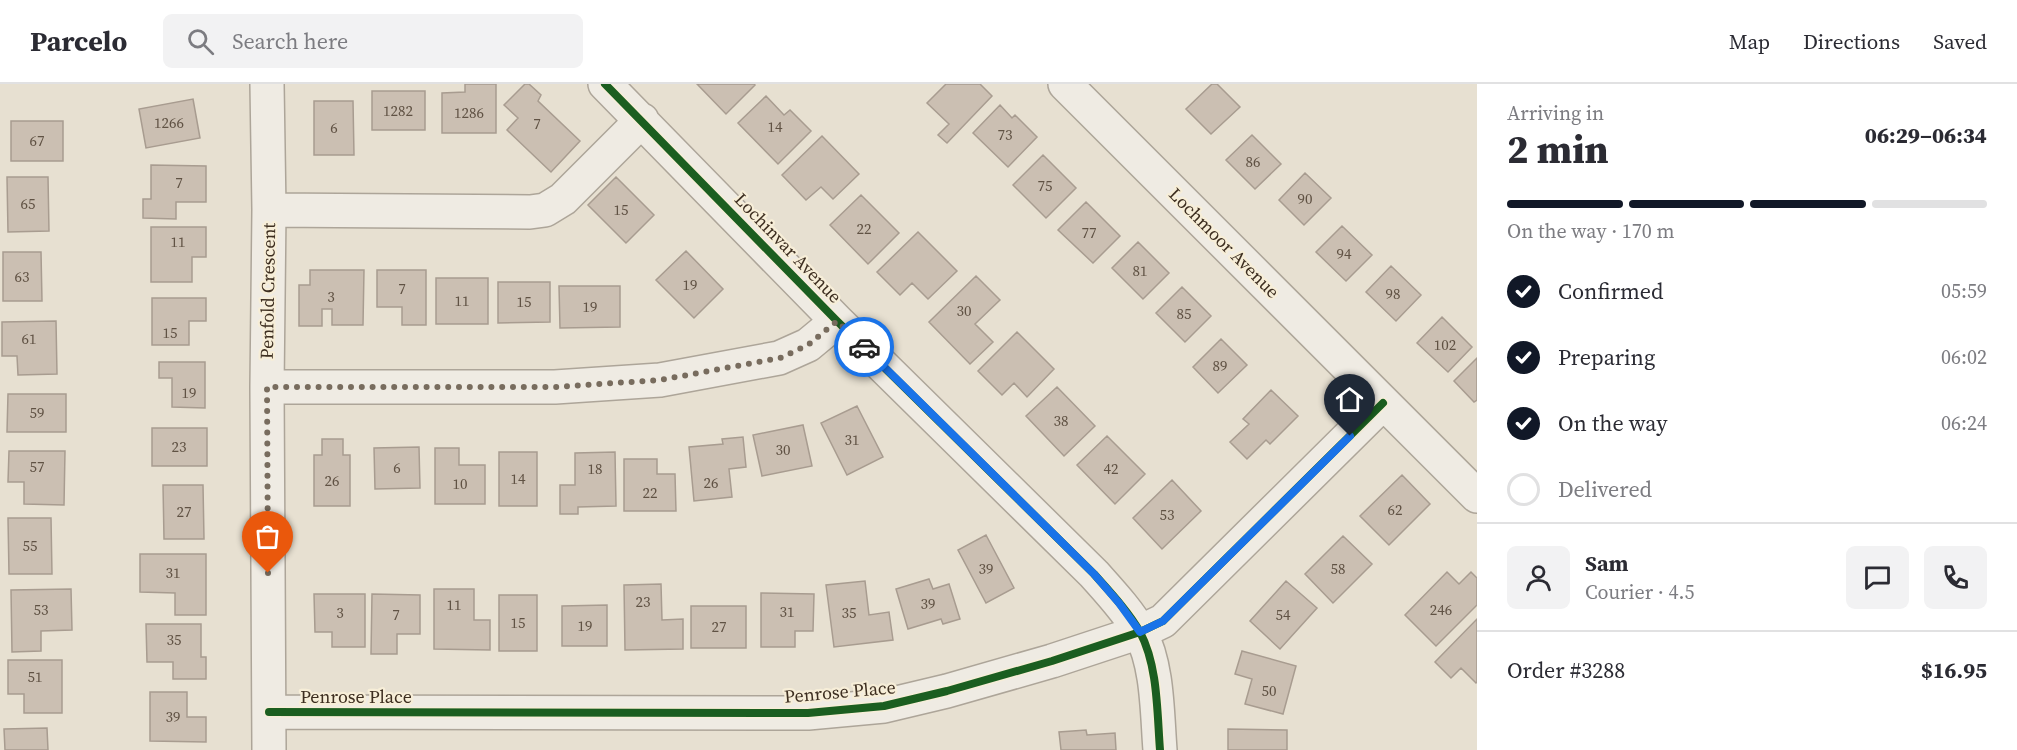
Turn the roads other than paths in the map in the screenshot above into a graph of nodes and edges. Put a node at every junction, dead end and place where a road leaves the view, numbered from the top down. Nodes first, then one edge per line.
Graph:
1 (267, 84) edge
2 (605, 84) edge
3 (1065, 84) edge
4 (642, 120) junction
5 (269, 210) junction
6 (837, 321) junction
7 (267, 387) junction
8 (1383, 403) junction
9 (1477, 496) edge
10 (1140, 632) junction
11 (269, 712) junction
12 (269, 750) edge
13 (1160, 750) edge

1 - 5 street, Penfold Crescent
2 - 4 street, Lochinvar Avenue
3 - 8 street, Lochmoor Avenue
4 - 5 street
4 - 6 street, Lochinvar Avenue
5 - 7 street, Penfold Crescent
6 - 7 street
6 - 10 street, Lochinvar Avenue
7 - 11 street, Penfold Crescent
8 - 9 street
8 - 10 street, Penrose Place
10 - 11 street, Penrose Place
10 - 13 street, Lochinvar Avenue
11 - 12 street, Penfold Crescent

